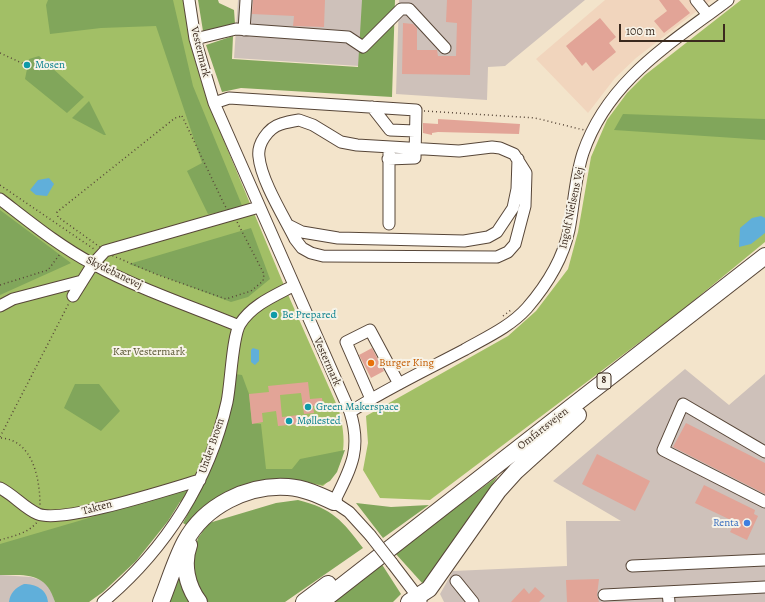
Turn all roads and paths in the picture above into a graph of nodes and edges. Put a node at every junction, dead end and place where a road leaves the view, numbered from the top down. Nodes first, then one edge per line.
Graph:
1 (189, 0) edge
2 (246, 0) edge
3 (696, 0) edge
4 (728, 0) edge
5 (708, 15) junction
6 (244, 30) junction
7 (195, 39) junction
8 (445, 48) dead end
9 (0, 53) edge
10 (24, 64) dead end
11 (214, 103) junction
12 (372, 107) junction
13 (416, 110) junction
14 (415, 131) junction
15 (582, 137) dead end
16 (389, 146) junction
17 (414, 148) junction
18 (388, 158) junction
19 (518, 159) junction
20 (0, 185) edge
21 (0, 199) edge
22 (259, 207) junction
23 (231, 215) junction
24 (389, 224) dead end
25 (288, 225) junction
26 (65, 247) junction
27 (105, 251) junction
28 (765, 256) edge
29 (765, 262) edge
30 (93, 264) junction
31 (82, 281) junction
32 (0, 285) edge
33 (293, 286) junction
34 (73, 296) joint
35 (0, 306) edge
36 (515, 307) dead end
37 (497, 320) dead end
38 (239, 326) junction
39 (399, 384) junction
40 (371, 399) junction
41 (350, 412) junction
42 (0, 437) edge
43 (765, 452) edge
44 (200, 480) junction
45 (0, 488) edge
46 (334, 502) junction
47 (765, 502) edge
48 (444, 506) junction
49 (39, 515) junction
50 (201, 522) junction
51 (0, 540) edge
52 (765, 560) edge
53 (632, 566) dead end
54 (456, 581) dead end
55 (765, 586) edge
56 (604, 595) dead end
57 (669, 597) edge
58 (416, 600) edge
59 (104, 602) edge
60 (162, 602) edge
61 (199, 602) edge
62 (304, 602) edge
63 (321, 602) edge
64 (473, 602) edge

1 - 7 street, Vestermark
2 - 6 street
3 - 5 street
4 - 5 street, Ingolf Nielsens Vej
5 - 39 street, Ingolf Nielsens Vej
6 - 7 street
6 - 8 street
7 - 11 street, Vestermark
9 - 10 path
11 - 12 street
11 - 22 street, Vestermark
12 - 13 street
12 - 14 street
13 - 14 street
13 - 15 path
14 - 17 street
16 - 17 street
16 - 18 street
16 - 25 street
17 - 18 street
17 - 19 street
18 - 24 street
19 - 25 street
19 - 25 street
20 - 30 path
21 - 26 street, Skydebanevej
22 - 23 street
22 - 33 street, Vestermark
23 - 27 street
23 - 27 path
23 - 27 path
26 - 30 street, Skydebanevej
26 - 32 path
27 - 30 street
28 - 48 highway, Omfartsvejen / 8
29 - 58 highway
30 - 31 street
30 - 38 street, Skydebanevej
31 - 34 street
31 - 35 street
33 - 38 street, Under Broen
33 - 41 street, Vestermark
34 - 42 path
36 - 37 path
38 - 44 street, Under Broen
39 - 40 street, Ingolf Nielsens Vej
39 - 40 street
40 - 41 street, Ingolf Nielsens Vej
41 - 46 street, Vestermark
42 - 49 path
43 - 47 street
44 - 49 street, Takten
44 - 59 street, Under Broen
45 - 49 street
46 - 50 highway
46 - 58 street, bridge
48 - 62 highway
48 - 63 highway, Omfartsvejen / 8
49 - 51 path
50 - 60 highway
50 - 61 highway
52 - 53 street
54 - 64 street
55 - 57 street
56 - 57 street

